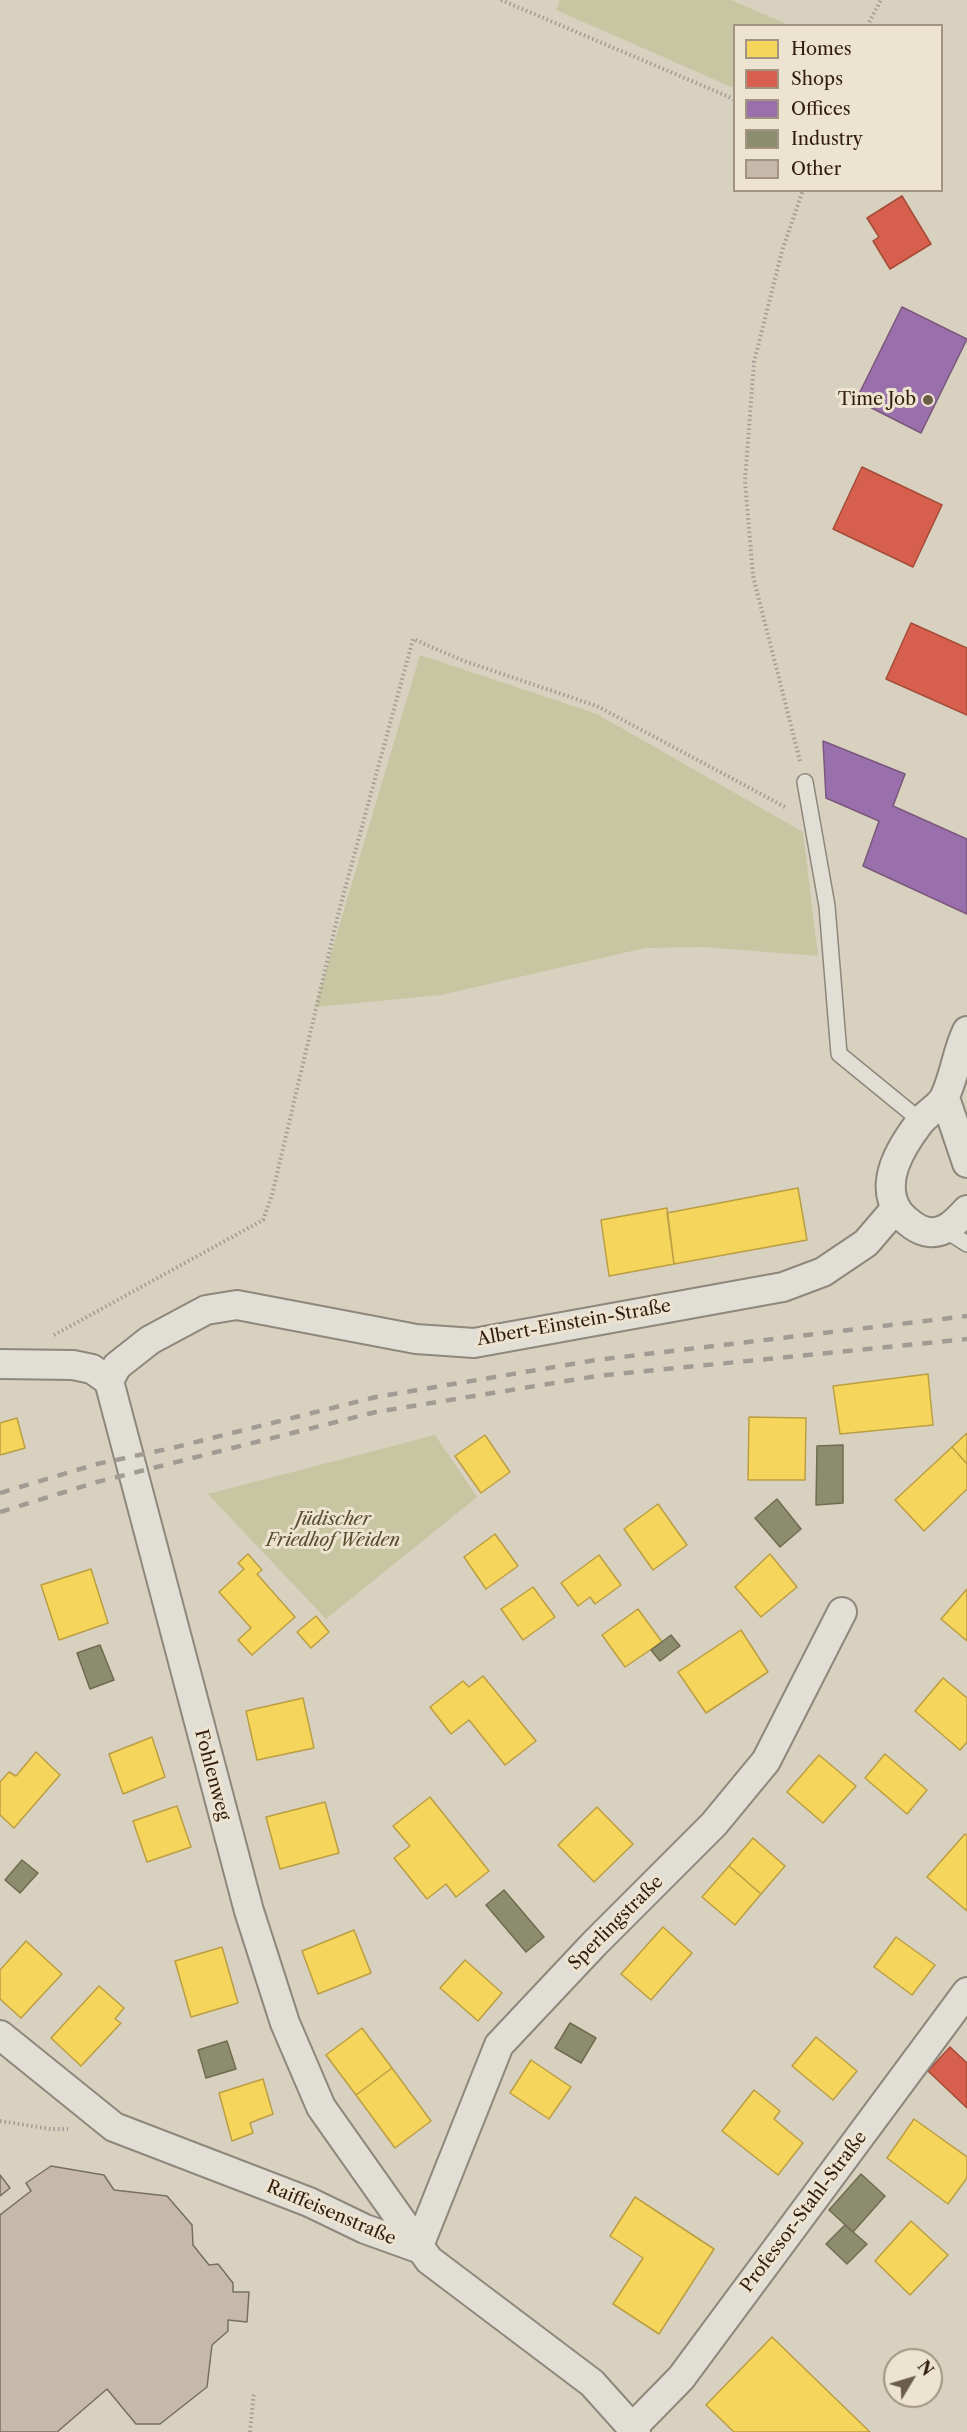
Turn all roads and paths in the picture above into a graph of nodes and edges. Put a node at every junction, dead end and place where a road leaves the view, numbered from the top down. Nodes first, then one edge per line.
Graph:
1 (501, 0) edge
2 (881, 0) edge
3 (868, 24) edge
4 (733, 98) edge
5 (802, 192) edge
6 (805, 782) joint
7 (814, 822) junction
8 (967, 1030) edge
9 (945, 1098) junction
10 (921, 1121) junction
11 (967, 1163) edge
12 (896, 1208) junction
13 (967, 1210) edge
14 (956, 1237) edge
15 (47, 1339) dead end
16 (0, 1364) edge
17 (109, 1381) junction
18 (842, 1612) dead end
19 (967, 1992) edge
20 (0, 2035) edge
21 (0, 2121) edge
22 (114, 2127) junction
23 (418, 2248) junction
24 (254, 2392) dead end
25 (634, 2429) edge
26 (250, 2432) edge

1 - 4 path
2 - 3 path
5 - 6 path
6 - 7 lane
7 - 10 lane
7 - 15 path
8 - 9 street
9 - 10 street
9 - 11 street
10 - 12 street
12 - 14 street
12 - 17 street, Albert-Einstein-Straße
13 - 14 street
16 - 17 street
17 - 23 street, Fohlenweg
18 - 23 street, Sperlingstraße
19 - 25 street, Professor-Stahl-Straße
20 - 22 street, Raiffeisenstraße
21 - 22 path
22 - 23 street, Raiffeisenstraße
23 - 25 street, Raiffeisenstraße
24 - 26 path

